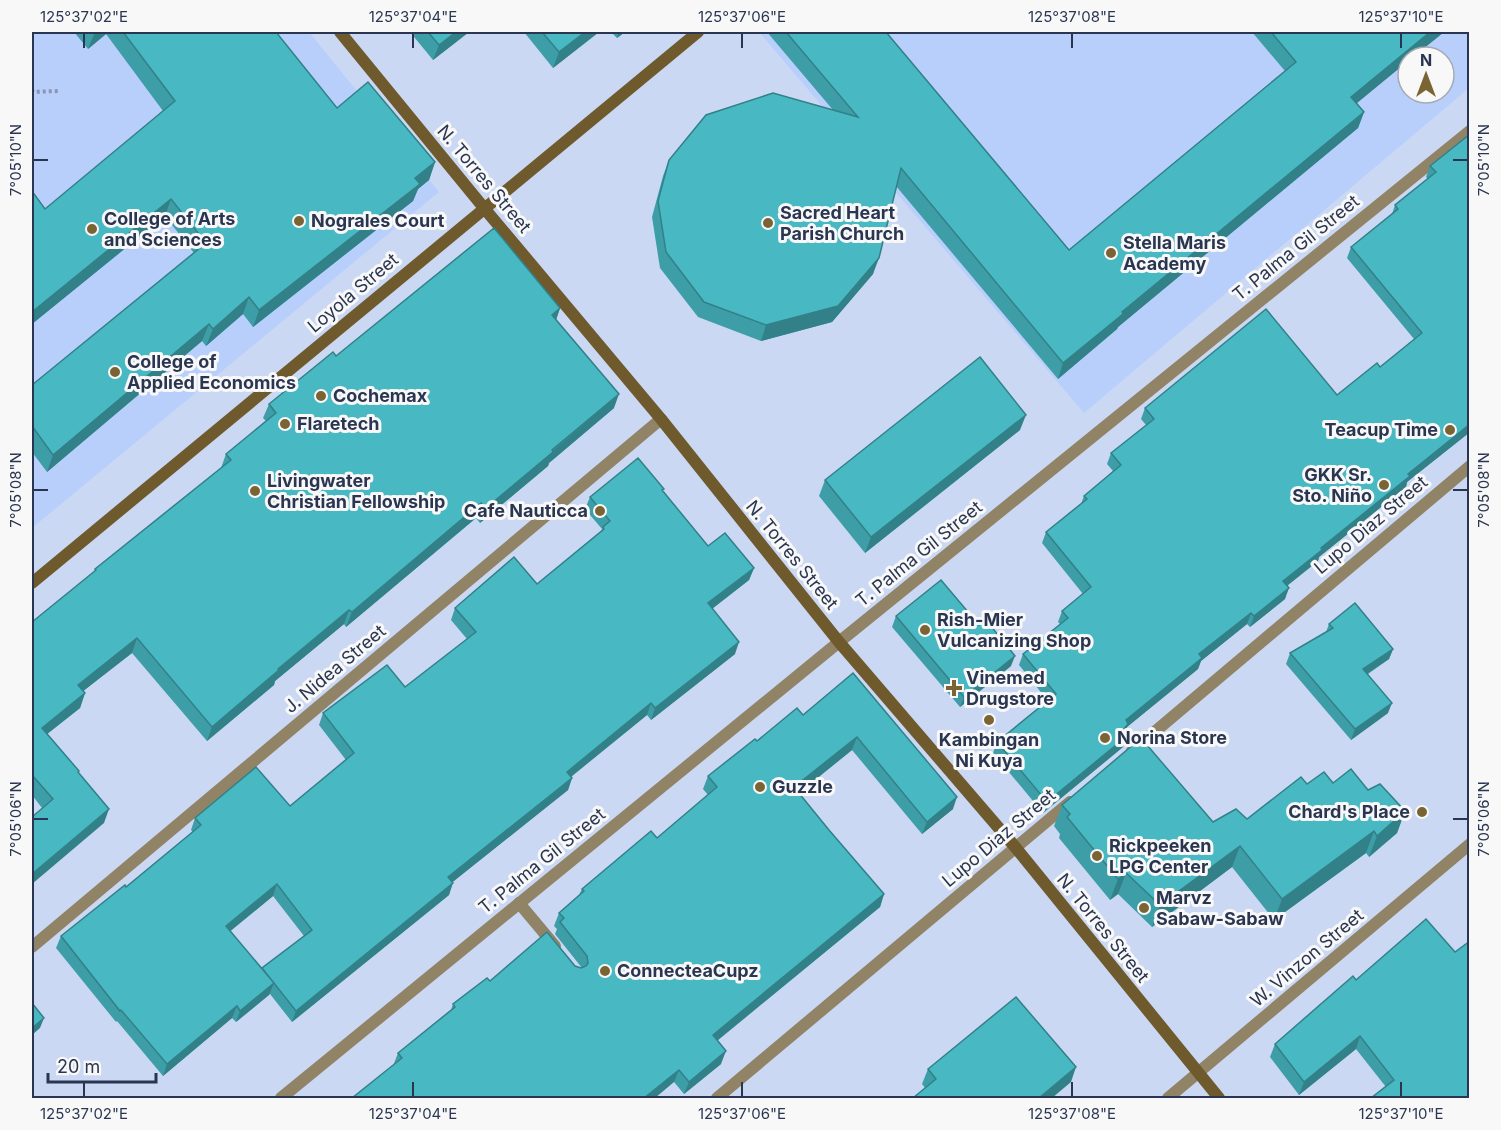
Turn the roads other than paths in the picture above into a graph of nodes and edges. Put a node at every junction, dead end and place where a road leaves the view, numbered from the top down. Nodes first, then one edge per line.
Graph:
1 (340, 32) edge
2 (698, 32) edge
3 (1470, 131) edge
4 (484, 208) junction
5 (661, 419) junction
6 (1470, 466) edge
7 (32, 583) edge
8 (839, 642) junction
9 (1124, 757) edge
10 (1079, 795) edge
11 (1470, 844) edge
12 (1016, 848) junction
13 (519, 903) junction
14 (32, 947) edge
15 (562, 955) edge
16 (1198, 1073) junction
17 (281, 1098) edge
18 (717, 1098) edge
19 (1168, 1098) edge
20 (1219, 1098) edge

1 - 4 street, N. Torres Street
2 - 4 street, Loyola Street
3 - 8 street, T. Palma Gil Street
4 - 5 street, N. Torres Street
4 - 7 street, Loyola Street
5 - 8 street, N. Torres Street
5 - 14 street, J. Nidea Street
6 - 9 street, Lupo Diaz Street
8 - 12 street, N. Torres Street
8 - 13 street, T. Palma Gil Street
10 - 12 street, Lupo Diaz Street
11 - 16 street, W. Vinzon Street
12 - 16 street, N. Torres Street
12 - 18 street, Lupo Diaz Street
13 - 15 street
13 - 17 street, T. Palma Gil Street
16 - 19 street, W. Vinzon Street
16 - 20 street, N. Torres Street

